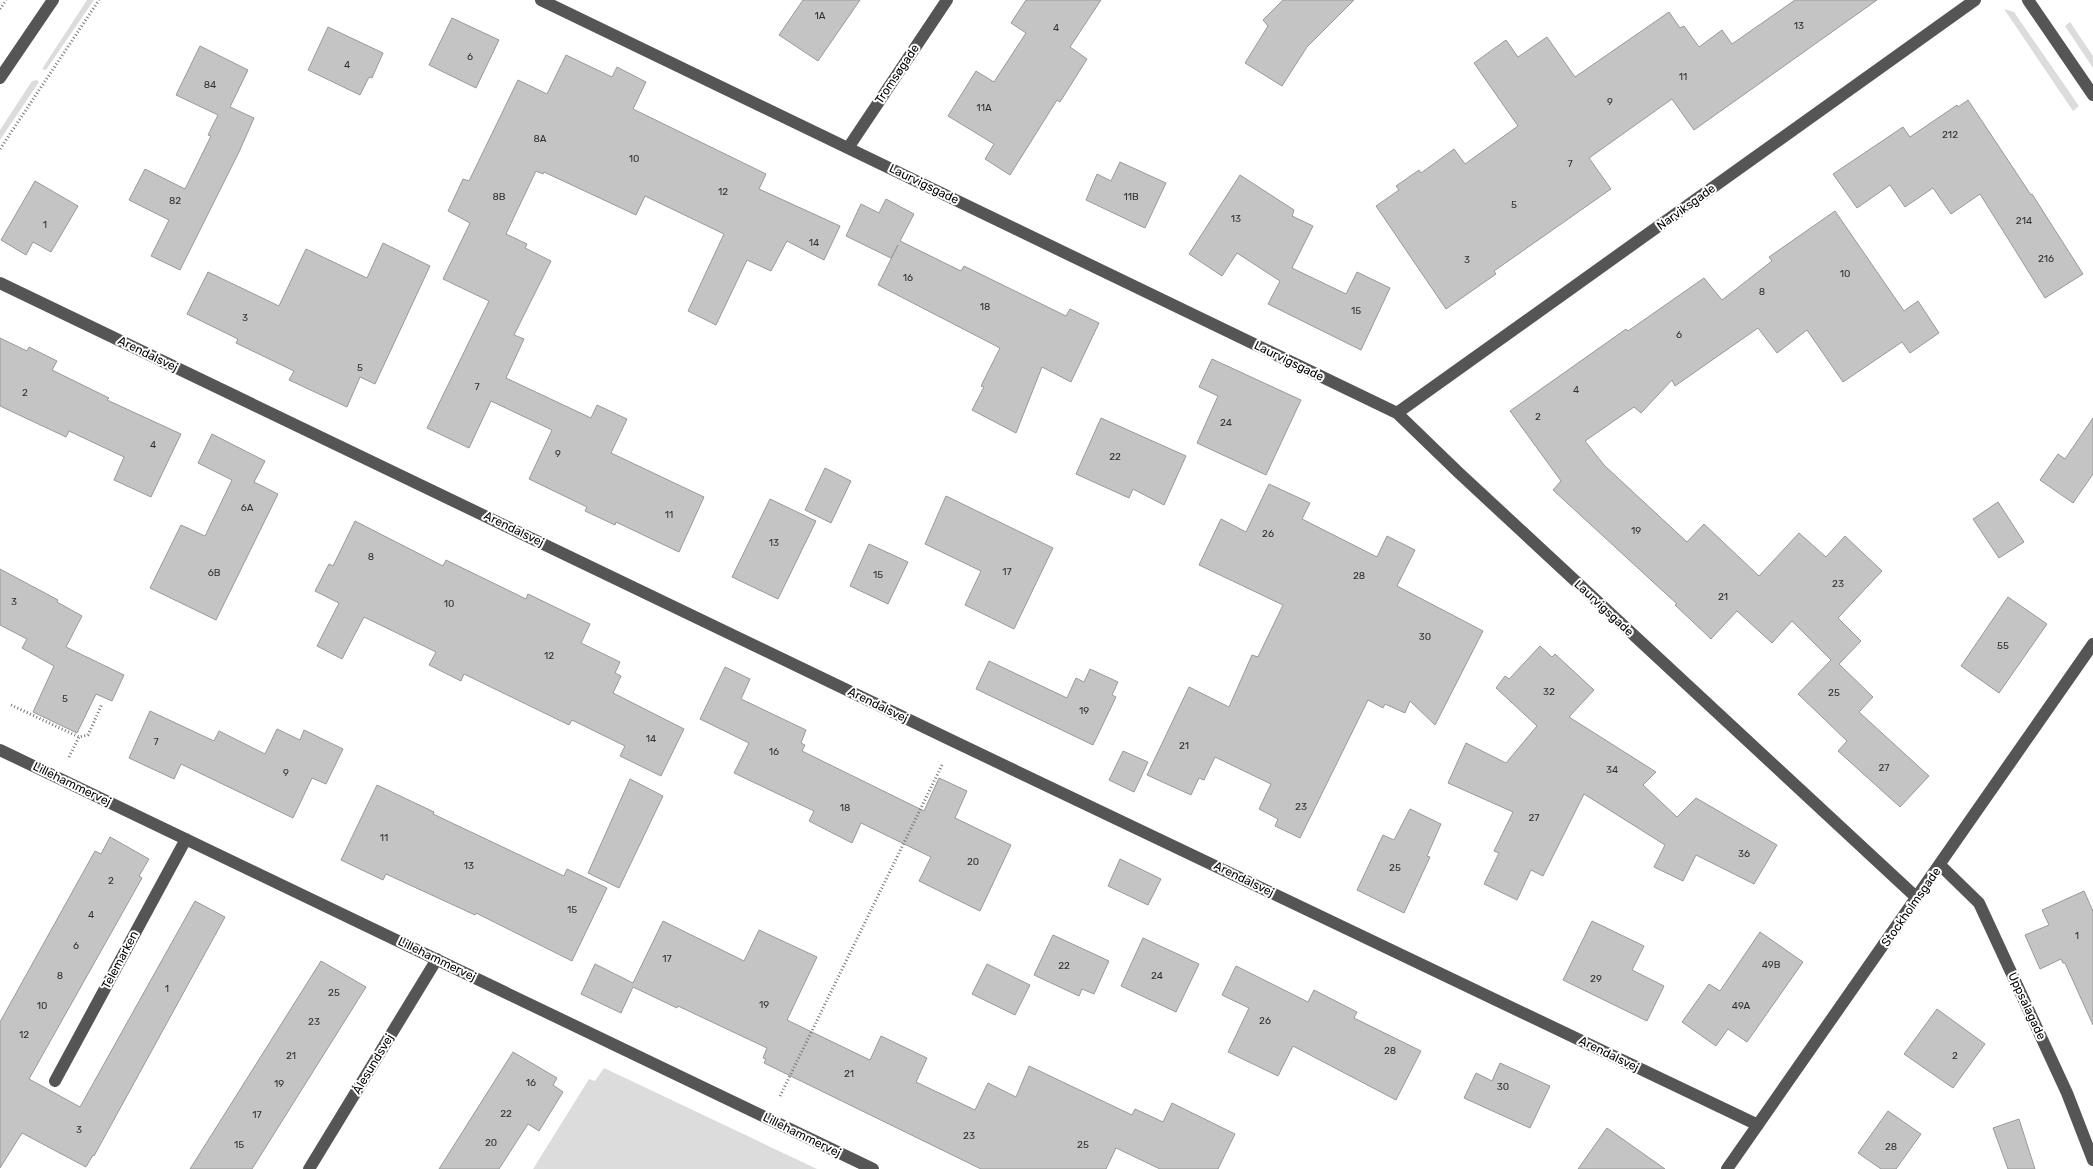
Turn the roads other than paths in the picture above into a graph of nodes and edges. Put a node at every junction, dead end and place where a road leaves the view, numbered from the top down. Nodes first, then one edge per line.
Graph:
1 (53, 0) edge
2 (540, 0) edge
3 (947, 0) edge
4 (1975, 0) edge
5 (2028, 0) edge
6 (0, 78) edge
7 (2093, 95) edge
8 (848, 148) junction
9 (0, 283) edge
10 (1397, 413) junction
11 (2093, 644) edge
12 (0, 750) edge
13 (186, 839) junction
14 (1940, 865) junction
15 (1917, 898) junction
16 (437, 959) junction
17 (55, 1081) dead end
18 (1758, 1125) junction
19 (2093, 1160) edge
20 (309, 1169) edge
21 (873, 1169) edge
22 (1727, 1169) edge

1 - 6 street
2 - 8 street, Laurvigsgade
3 - 8 street, Tromsøgade
4 - 10 street, Narviksgade
5 - 7 street
8 - 10 street, Laurvigsgade
9 - 18 street, Arendalsvej
10 - 15 street, Laurvigsgade
11 - 14 street, Stockholmsgade
12 - 13 street, Lillehammervej
13 - 16 street, Lillehammervej
13 - 17 street, Telemarken
14 - 15 street, Stockholmsgade
14 - 19 street, Uppsalagade
15 - 18 street, Stockholmsgade
16 - 20 street, Ålesundsvej
16 - 21 street, Lillehammervej
18 - 22 street, Stockholmsgade

